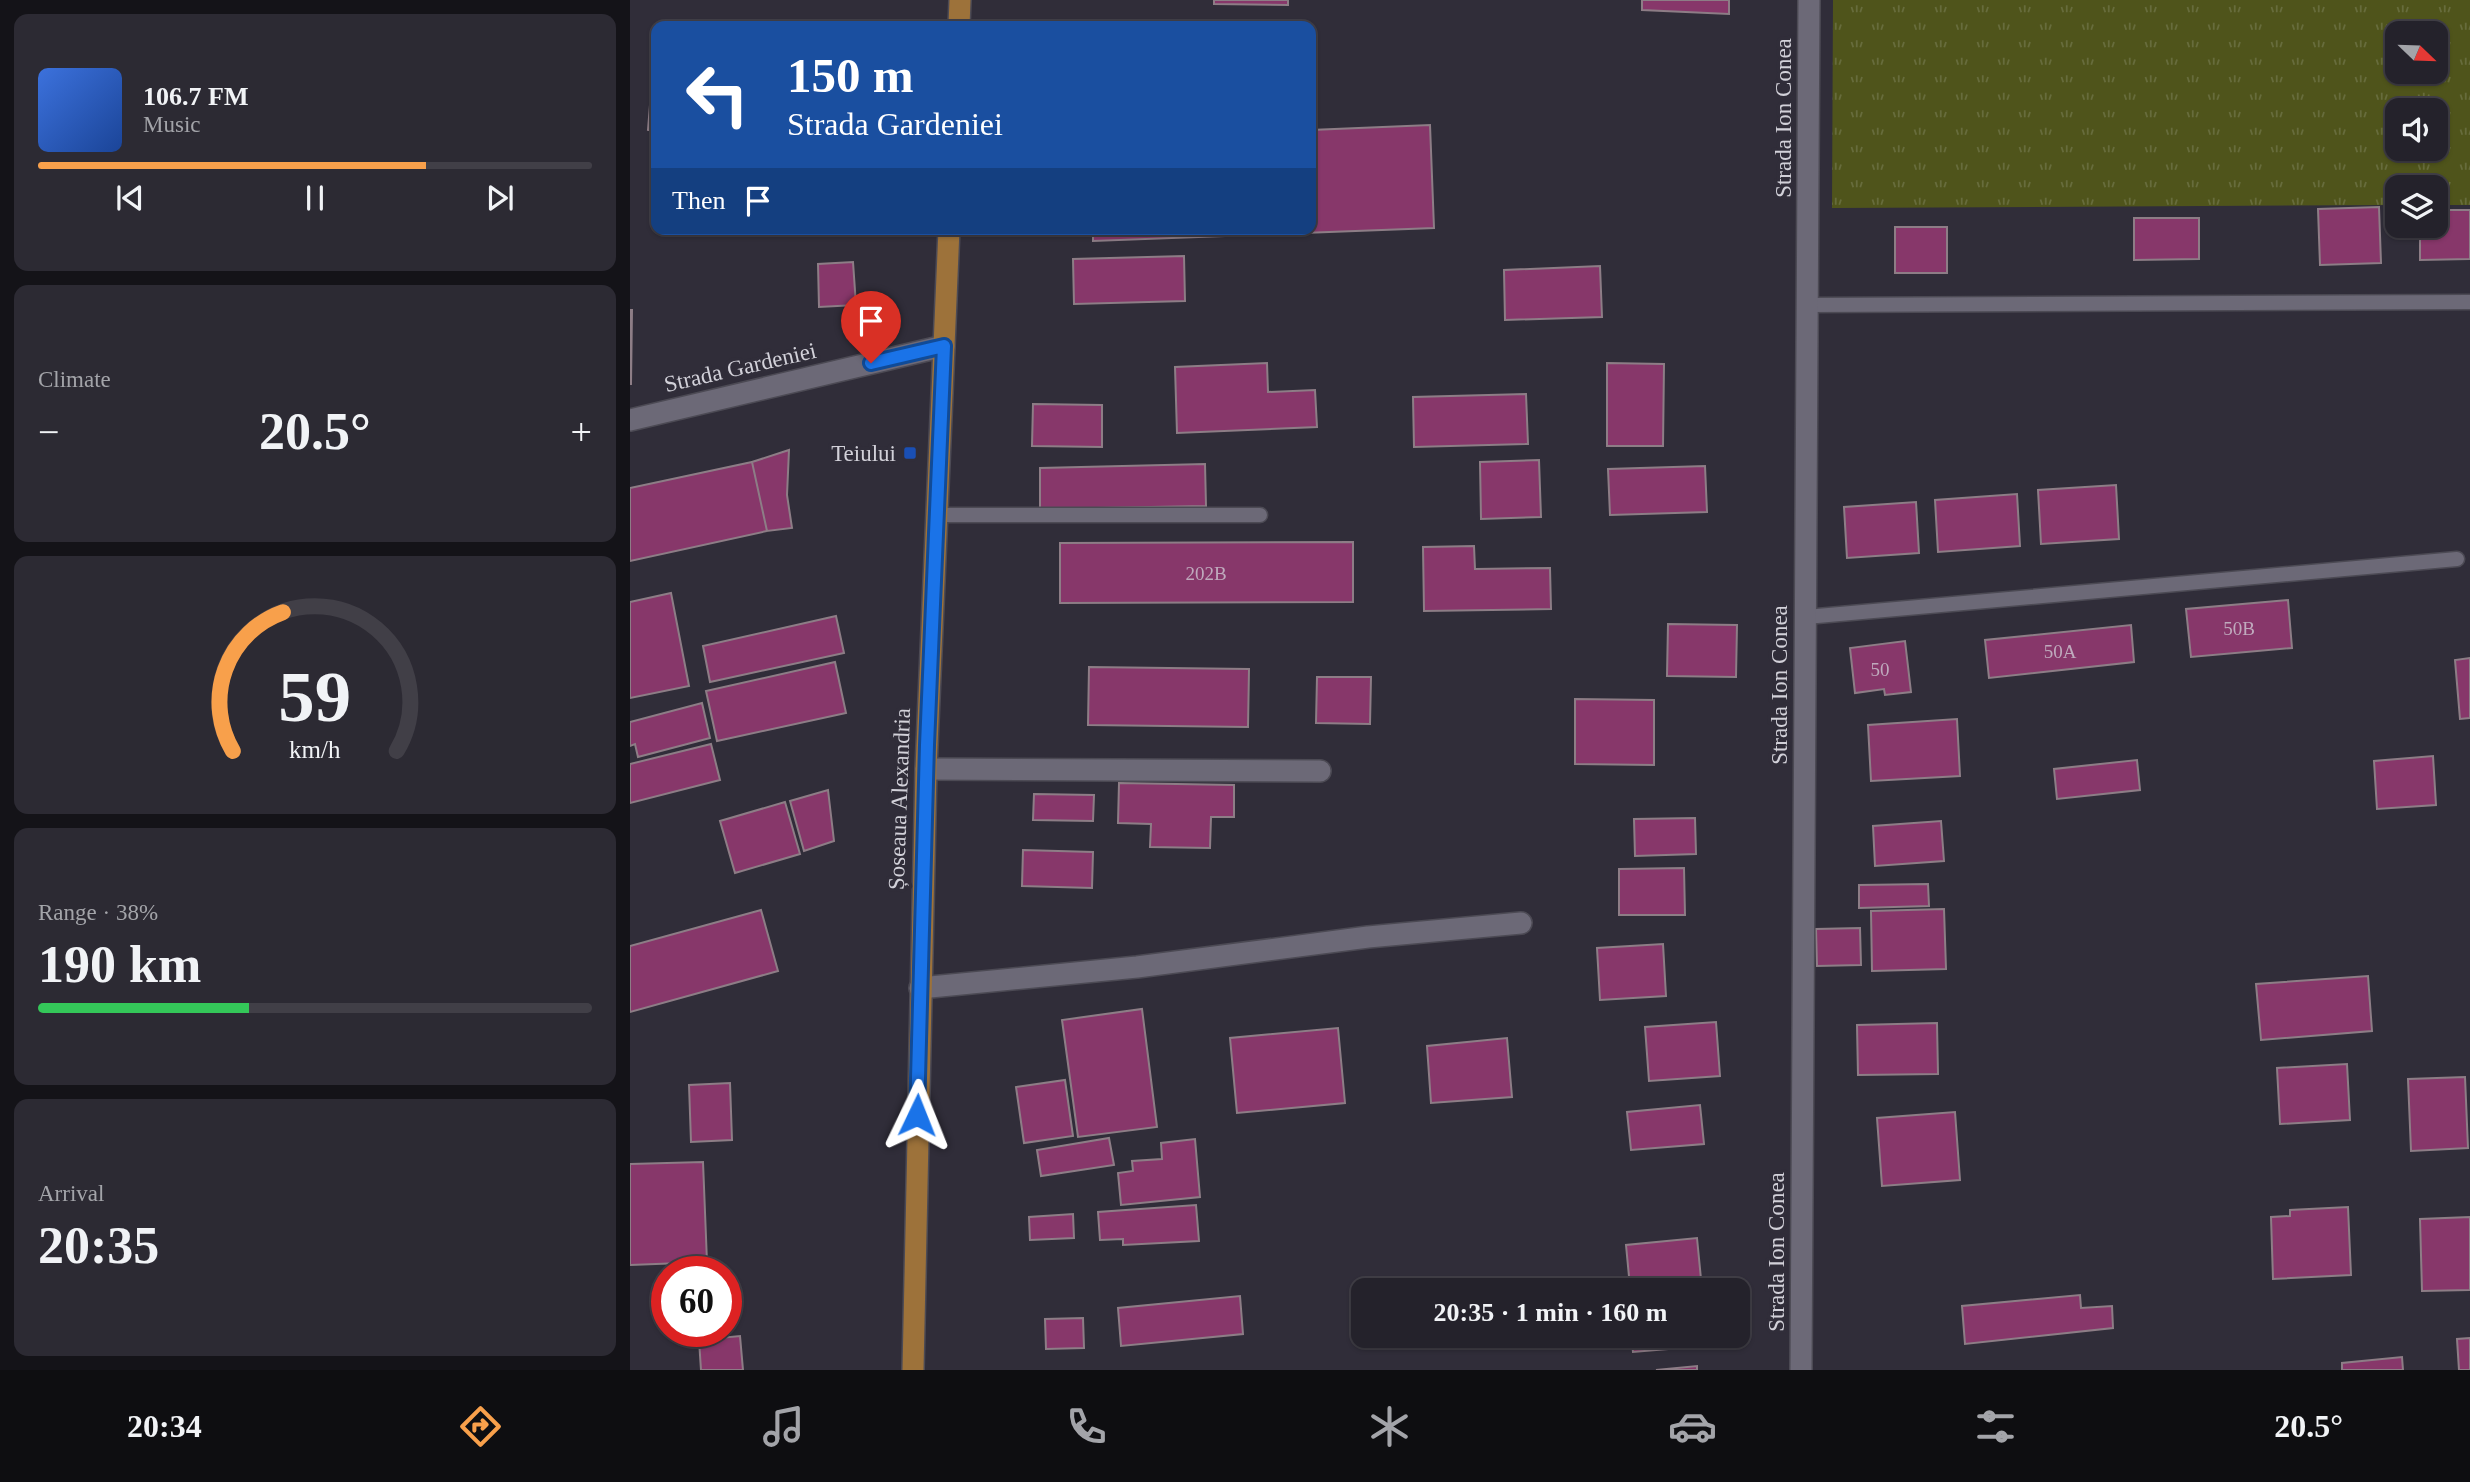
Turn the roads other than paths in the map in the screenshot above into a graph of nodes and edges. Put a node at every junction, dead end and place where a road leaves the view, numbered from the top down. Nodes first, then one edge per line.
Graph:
1 (960, 0) edge
2 (1810, 0) edge
3 (959, 21) edge
4 (949, 235) edge
5 (2470, 302) edge
6 (1808, 305) junction
7 (944, 346) junction
8 (630, 420) edge
9 (936, 515) junction
10 (1260, 516) dead end
11 (2457, 559) dead end
12 (1806, 617) junction
13 (926, 769) junction
14 (1320, 771) dead end
15 (1521, 923) dead end
16 (920, 988) junction
17 (913, 1370) edge
18 (1801, 1370) edge

1 - 3 main road
2 - 6 street, Strada Ion Conea
4 - 7 main road, Șoseaua Alexandria
5 - 6 lane
6 - 12 street, Strada Ion Conea
7 - 8 street, Strada Gardeniei
7 - 9 main road, Șoseaua Alexandria
9 - 10 lane
9 - 13 main road, Șoseaua Alexandria
11 - 12 lane
12 - 18 street, Strada Ion Conea
13 - 14 street
13 - 16 main road, Șoseaua Alexandria
15 - 16 street
16 - 17 main road, Șoseaua Alexandria

